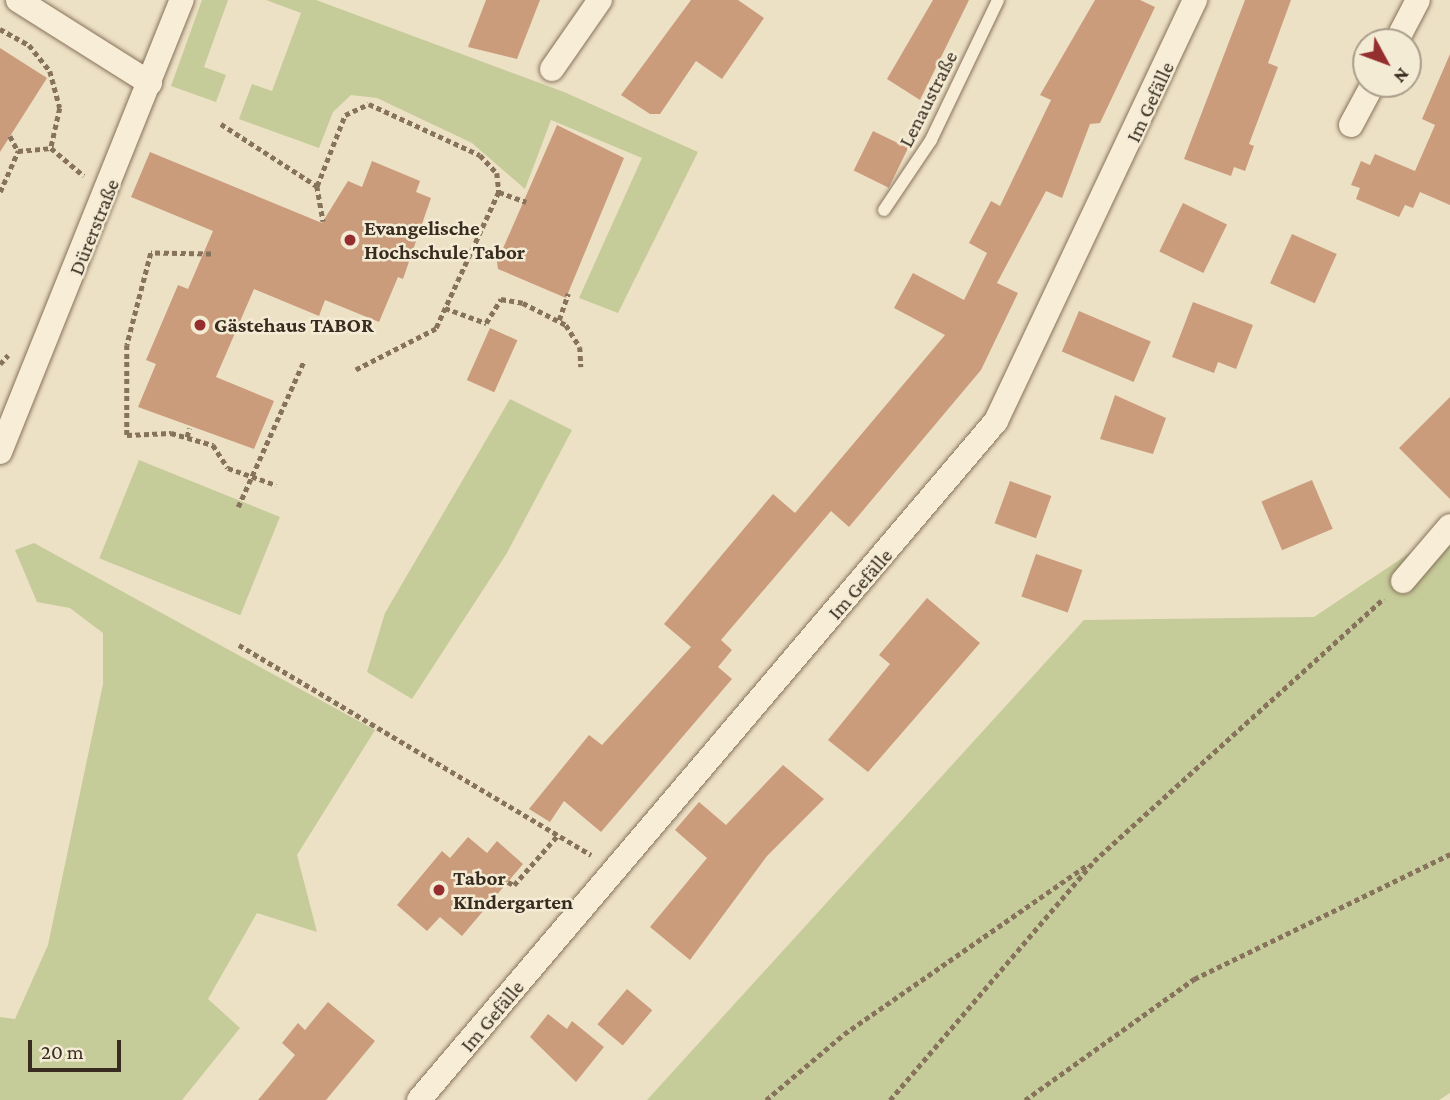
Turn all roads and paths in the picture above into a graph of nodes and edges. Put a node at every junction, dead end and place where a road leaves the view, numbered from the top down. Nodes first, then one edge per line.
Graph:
1 (18, 0) edge
2 (182, 0) edge
3 (600, 0) edge
4 (998, 0) edge
5 (1195, 0) edge
6 (1418, 0) edge
7 (1403, 28) edge
8 (0, 29) edge
9 (552, 69) dead end
10 (150, 83) junction
11 (1365, 98) edge
12 (221, 124) dead end
13 (1351, 125) dead end
14 (10, 136) dead end
15 (51, 148) junction
16 (18, 151) junction
17 (88, 179) dead end
18 (317, 186) junction
19 (0, 192) edge
20 (499, 192) junction
21 (526, 202) dead end
22 (884, 210) dead end
23 (323, 221) dead end
24 (211, 254) dead end
25 (568, 294) dead end
26 (446, 308) junction
27 (559, 320) junction
28 (304, 361) dead end
29 (581, 367) dead end
30 (356, 370) dead end
31 (188, 428) dead end
32 (187, 437) junction
33 (0, 452) edge
34 (251, 479) junction
35 (276, 485) dead end
36 (238, 507) dead end
37 (1450, 526) edge
38 (1403, 581) joint
39 (239, 645) dead end
40 (558, 835) junction
41 (1450, 854) edge
42 (1094, 861) junction
43 (616, 869) junction
44 (508, 881) dead end
45 (419, 1100) edge
46 (766, 1100) edge
47 (890, 1100) edge
48 (1025, 1100) edge

1 - 10 street
2 - 10 street, Dürerstraße
3 - 9 street
4 - 22 lane, Lenaustraße
5 - 43 street, Im Gefälle
6 - 7 street
8 - 15 path
10 - 33 street, Dürerstraße
11 - 13 street
12 - 18 path
14 - 16 path
15 - 16 path
15 - 17 path
16 - 19 path
18 - 20 path
18 - 23 path
20 - 21 path
20 - 26 path
24 - 32 path
25 - 27 path
26 - 27 path
26 - 30 path
27 - 29 path
28 - 34 path
31 - 32 path
32 - 34 path
34 - 35 path
34 - 36 path
37 - 38 street
38 - 42 path
39 - 40 path
40 - 43 path
40 - 44 path
41 - 48 path
42 - 46 path
42 - 47 path
43 - 45 street, Im Gefälle

